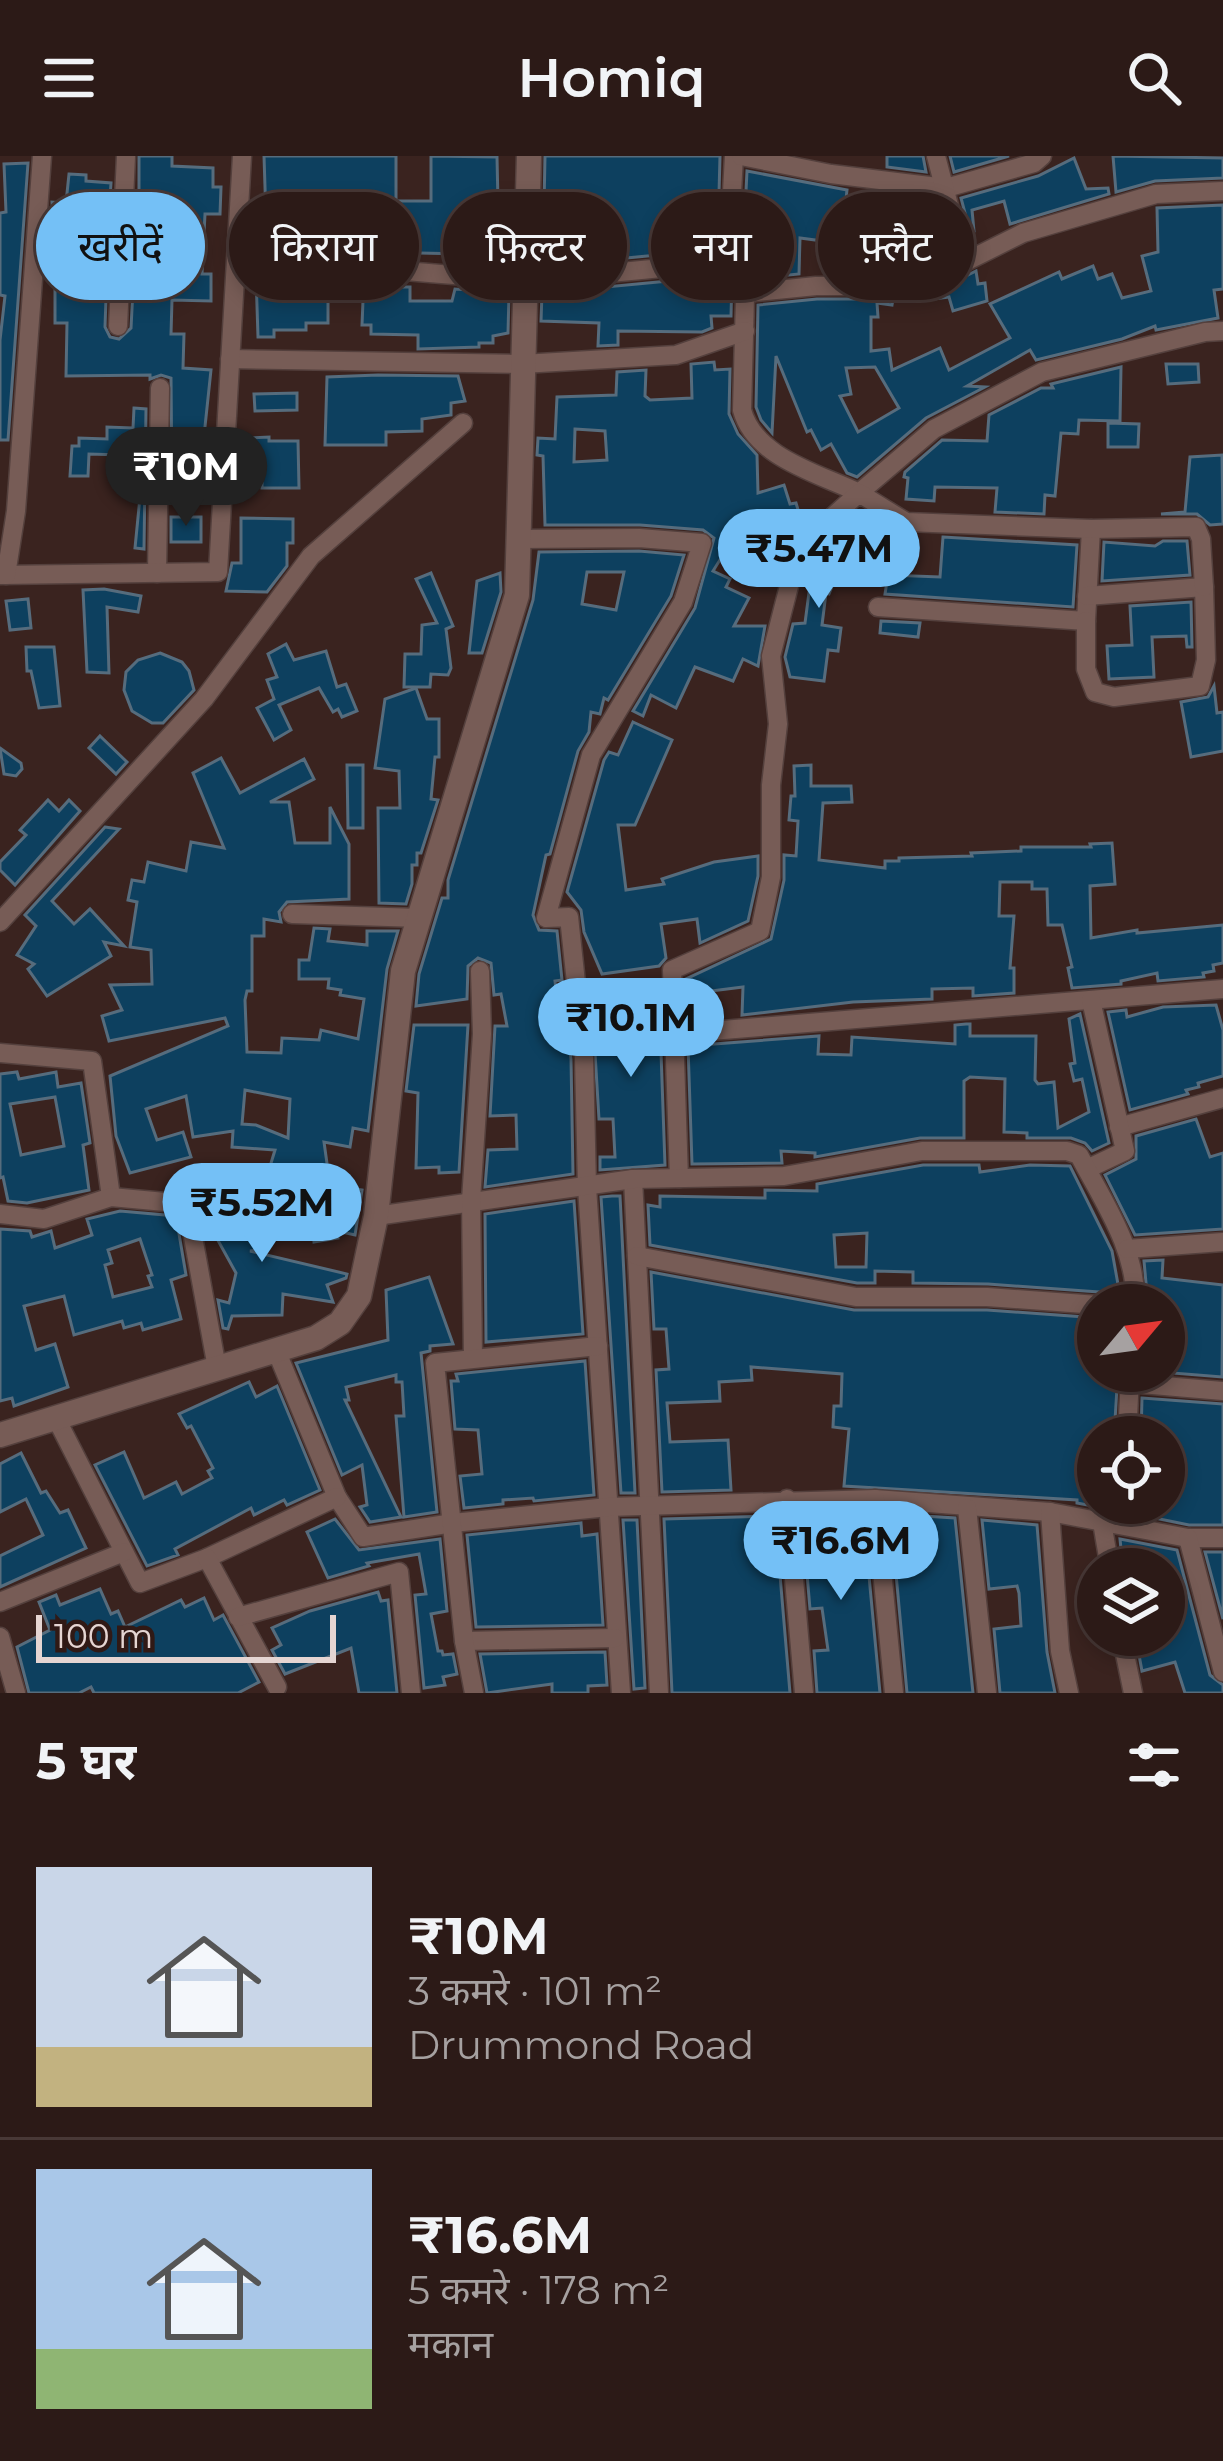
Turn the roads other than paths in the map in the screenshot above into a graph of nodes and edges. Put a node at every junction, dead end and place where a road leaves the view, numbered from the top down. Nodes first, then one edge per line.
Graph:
1 (42, 156) edge
2 (125, 156) edge
3 (242, 156) edge
4 (529, 156) edge
5 (738, 156) edge
6 (936, 156) edge
7 (1042, 156) edge
8 (946, 188) junction
9 (1223, 191) edge
10 (240, 192) edge
11 (528, 192) edge
12 (732, 192) edge
13 (947, 192) edge
14 (974, 258) edge
15 (234, 300) edge
16 (525, 300) edge
17 (747, 300) edge
18 (118, 326) dead end
19 (745, 331) junction
20 (1223, 331) edge
21 (230, 359) junction
22 (522, 364) junction
23 (160, 388) dead end
24 (463, 423) dead end
25 (859, 493) junction
26 (1090, 529) junction
27 (519, 538) junction
28 (157, 573) junction
29 (3, 575) edge
30 (1204, 587) junction
31 (1087, 596) junction
32 (878, 608) dead end
33 (1086, 621) junction
34 (292, 914) dead end
35 (420, 918) junction
36 (0, 922) edge
37 (480, 970) dead end
38 (1223, 988) edge
39 (1091, 1000) junction
40 (674, 1034) junction
41 (0, 1053) edge
42 (1223, 1098) edge
43 (1119, 1127) junction
44 (1087, 1169) junction
45 (633, 1178) junction
46 (679, 1178) junction
47 (587, 1186) junction
48 (111, 1197) junction
49 (471, 1200) junction
50 (0, 1214) edge
51 (376, 1216) junction
52 (1223, 1241) edge
53 (1126, 1249) junction
54 (638, 1256) junction
55 (1135, 1284) edge
56 (1077, 1303) edge
57 (598, 1346) junction
58 (275, 1350) junction
59 (473, 1358) junction
60 (218, 1368) junction
61 (1185, 1385) edge
62 (1223, 1391) edge
63 (57, 1420) junction
64 (0, 1435) edge
65 (337, 1496) junction
66 (874, 1498) junction
67 (787, 1499) junction
68 (608, 1507) junction
69 (650, 1508) junction
70 (967, 1508) junction
71 (1050, 1512) junction
72 (1077, 1517) edge
73 (453, 1523) junction
74 (1114, 1524) edge
75 (1132, 1524) edge
76 (1132, 1527) junction
77 (1188, 1538) junction
78 (1223, 1538) edge
79 (124, 1552) junction
80 (207, 1558) junction
81 (0, 1602) edge
82 (238, 1617) junction
83 (0, 1637) edge
84 (614, 1638) junction
85 (464, 1641) junction
86 (1125, 1656) edge
87 (1223, 1672) edge
88 (277, 1688) dead end
89 (16, 1693) edge
90 (411, 1693) edge
91 (474, 1693) edge
92 (621, 1693) edge
93 (659, 1693) edge
94 (804, 1693) edge
95 (894, 1693) edge
96 (987, 1693) edge
97 (1069, 1693) edge
98 (1132, 1693) edge

1 - 29 street
2 - 18 street
3 - 10 street
4 - 11 street
5 - 8 street
5 - 12 street
6 - 8 street
7 - 8 street
8 - 13 street
9 - 14 street
15 - 21 street
16 - 22 street
17 - 19 street
19 - 22 street
19 - 25 street
20 - 25 street
21 - 22 street
21 - 28 street
22 - 27 street
23 - 28 street
24 - 36 street
25 - 26 street
25 - 40 street
26 - 30 street
26 - 31 street
27 - 35 street
27 - 47 street
28 - 29 street
30 - 31 street
30 - 33 street
31 - 33 street
32 - 33 street
34 - 35 street
35 - 51 street
37 - 49 street
38 - 39 street
39 - 40 street
39 - 43 street
40 - 46 street
41 - 48 street
42 - 43 street
43 - 44 street
44 - 46 street
44 - 53 street
45 - 46 street
45 - 47 street
45 - 54 street
47 - 49 street
47 - 57 street
48 - 50 street
48 - 60 street
49 - 51 street
49 - 59 street
51 - 58 street
52 - 53 street
53 - 55 street
54 - 56 street
54 - 69 street
57 - 59 street
57 - 68 street
58 - 60 street
58 - 65 street
59 - 73 street
60 - 63 street
61 - 62 street
63 - 64 street
63 - 79 street
65 - 73 street
65 - 80 street
66 - 67 street
66 - 70 street
66 - 95 street
67 - 69 street
67 - 94 street
68 - 69 street
68 - 73 street
68 - 84 street
69 - 93 street
70 - 71 street
70 - 96 street
71 - 72 street
71 - 97 street
73 - 85 street
74 - 76 street
75 - 76 street
76 - 77 street
77 - 78 street
77 - 87 street
79 - 80 street
79 - 81 street
80 - 82 street
82 - 88 street
82 - 90 street
83 - 89 street
84 - 85 street
84 - 92 street
85 - 91 street
86 - 98 street

